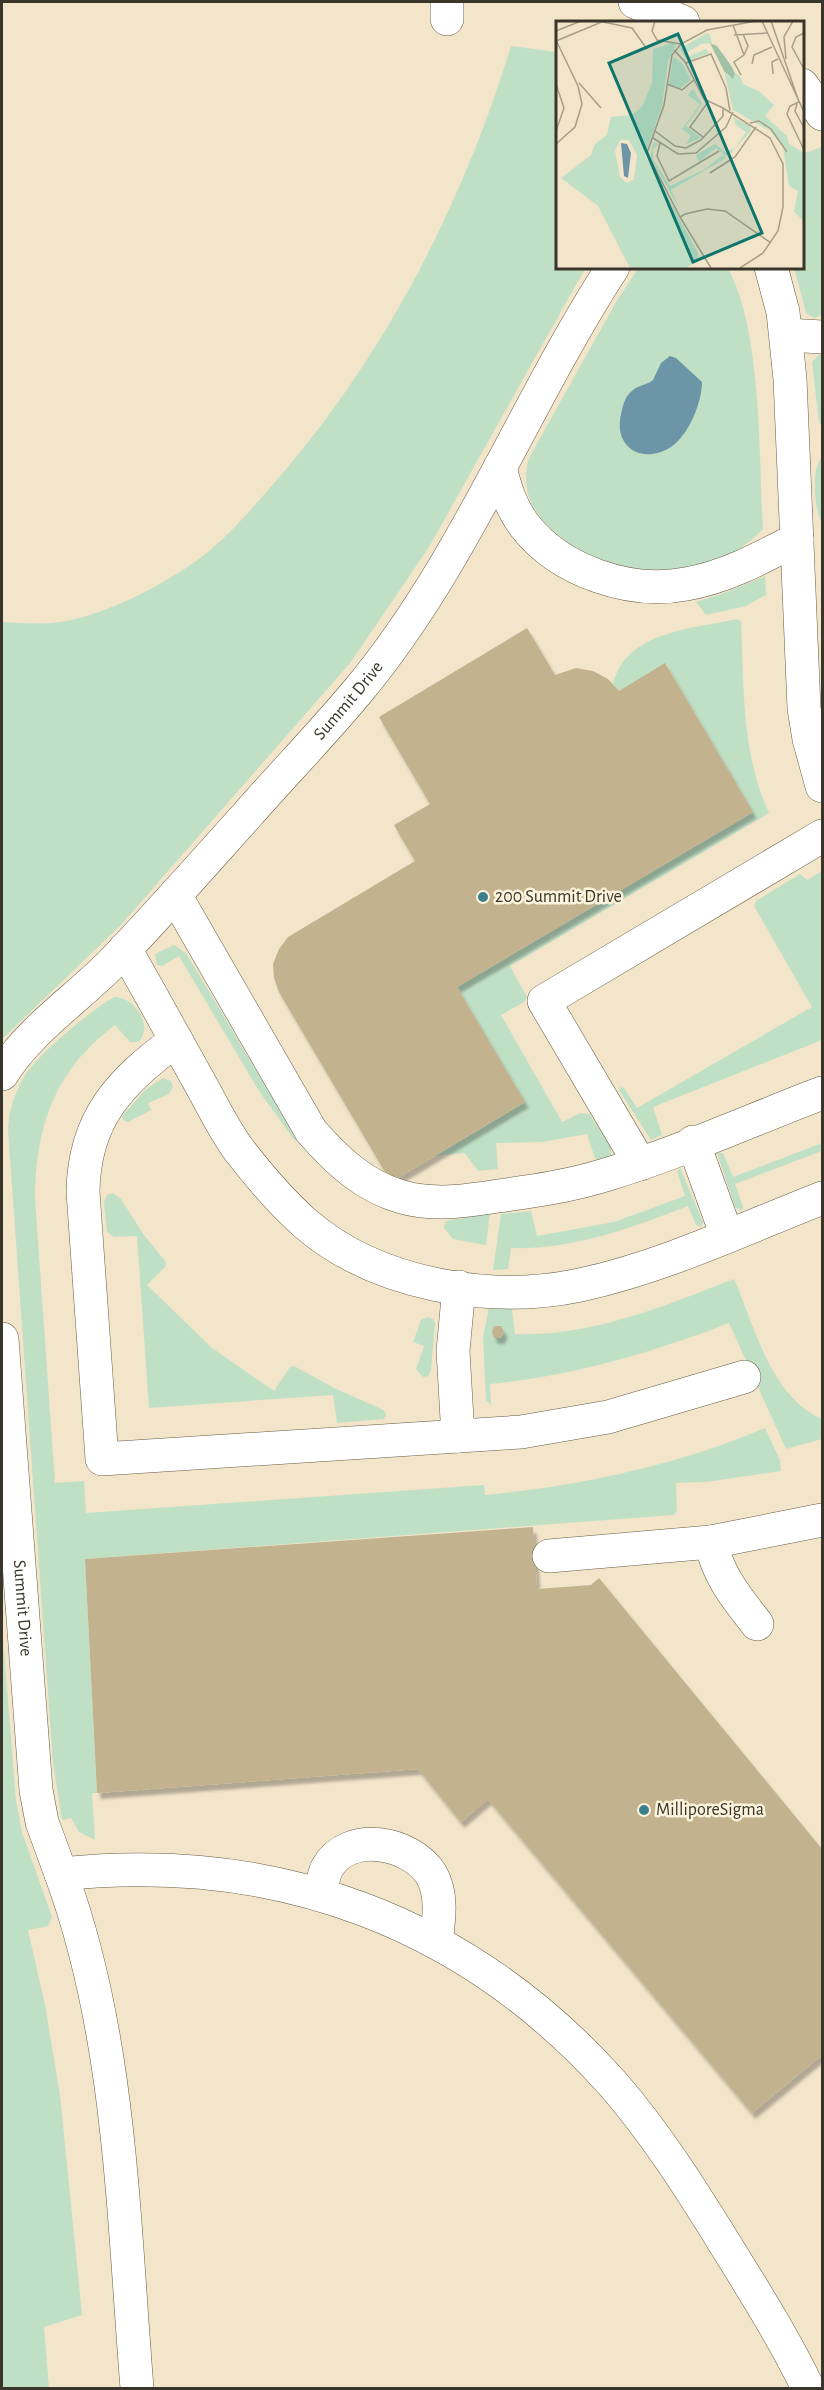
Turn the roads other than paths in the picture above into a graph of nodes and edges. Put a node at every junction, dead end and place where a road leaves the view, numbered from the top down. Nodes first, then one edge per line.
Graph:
1 (635, 2) edge
2 (681, 21) edge
3 (803, 88) edge
4 (822, 114) edge
5 (803, 119) edge
6 (612, 268) edge
7 (771, 268) edge
8 (786, 335) junction
9 (822, 337) edge
10 (500, 467) junction
11 (797, 539) junction
12 (822, 786) edge
13 (822, 836) edge
14 (175, 895) junction
15 (125, 949) junction
16 (176, 1040) junction
17 (2, 1074) edge
18 (822, 1093) edge
19 (693, 1142) junction
20 (640, 1164) junction
21 (822, 1198) edge
22 (727, 1236) junction
23 (459, 1287) junction
24 (2, 1339) edge
25 (744, 1377) dead end
26 (458, 1436) junction
27 (822, 1520) edge
28 (711, 1542) junction
29 (549, 1556) dead end
30 (757, 1624) dead end
31 (61, 1874) junction
32 (321, 1895) junction
33 (436, 1942) junction
34 (137, 2388) edge
35 (808, 2388) edge

1 - 2 street
3 - 4 street
4 - 5 street
6 - 10 street, Summit Drive
7 - 8 street
8 - 9 street
8 - 11 street
10 - 11 street
10 - 14 street, Summit Drive
11 - 12 street
13 - 20 street
14 - 15 street, Summit Drive
14 - 20 street
15 - 16 street
15 - 17 street, Summit Drive
16 - 23 street
16 - 26 street
18 - 19 street
19 - 20 street
19 - 22 street
21 - 22 street
22 - 23 street
23 - 26 street
24 - 31 street, Summit Drive
25 - 26 street
27 - 28 street
28 - 29 street
28 - 30 street
31 - 32 street
31 - 34 street, Summit Drive
32 - 33 street
32 - 33 street
33 - 35 street

